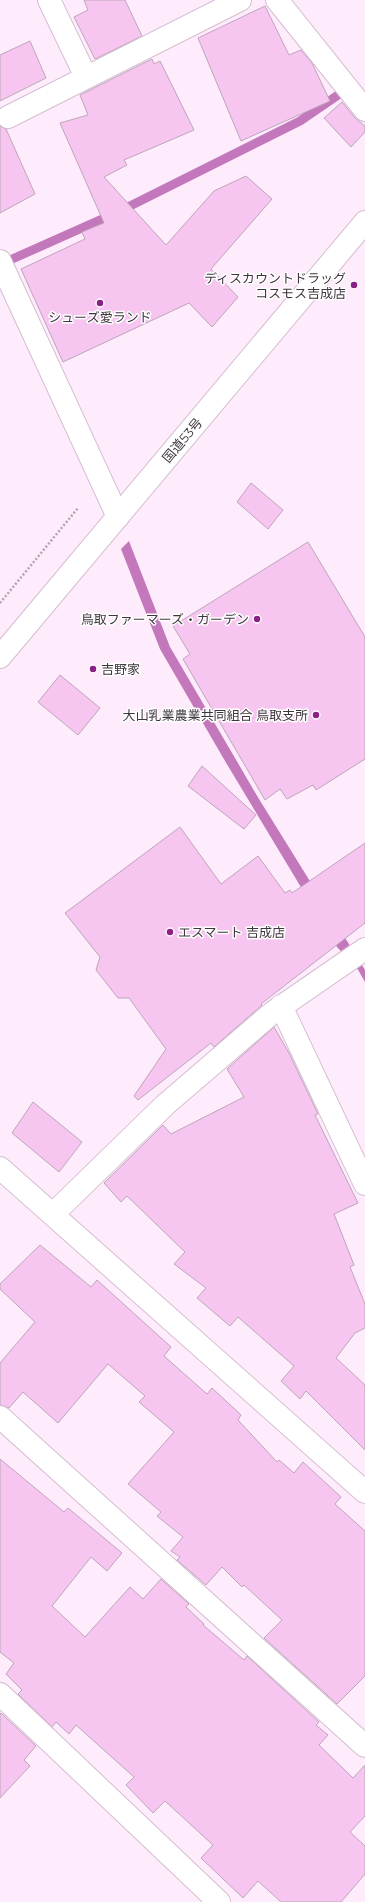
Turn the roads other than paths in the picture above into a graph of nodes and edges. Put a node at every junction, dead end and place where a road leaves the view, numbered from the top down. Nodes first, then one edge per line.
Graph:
1 (49, 0) edge
2 (240, 0) edge
3 (278, 0) edge
4 (86, 77) junction
5 (365, 110) edge
6 (8, 117) dead end
7 (365, 222) edge
8 (0, 261) edge
9 (118, 517) junction
10 (0, 657) edge
11 (365, 949) edge
12 (282, 1006) junction
13 (0, 1168) edge
14 (365, 1184) edge
15 (53, 1214) junction
16 (0, 1417) edge
17 (365, 1492) edge
18 (0, 1694) edge
19 (365, 1746) edge
20 (219, 1902) edge

1 - 4 main road
2 - 4 main road
3 - 5 main road
4 - 6 main road
7 - 9 main road, 国道53号
8 - 9 main road
9 - 10 main road, 国道53号
11 - 12 main road
12 - 14 main road
12 - 15 main road
13 - 15 main road
15 - 17 main road
16 - 19 main road
18 - 20 main road

